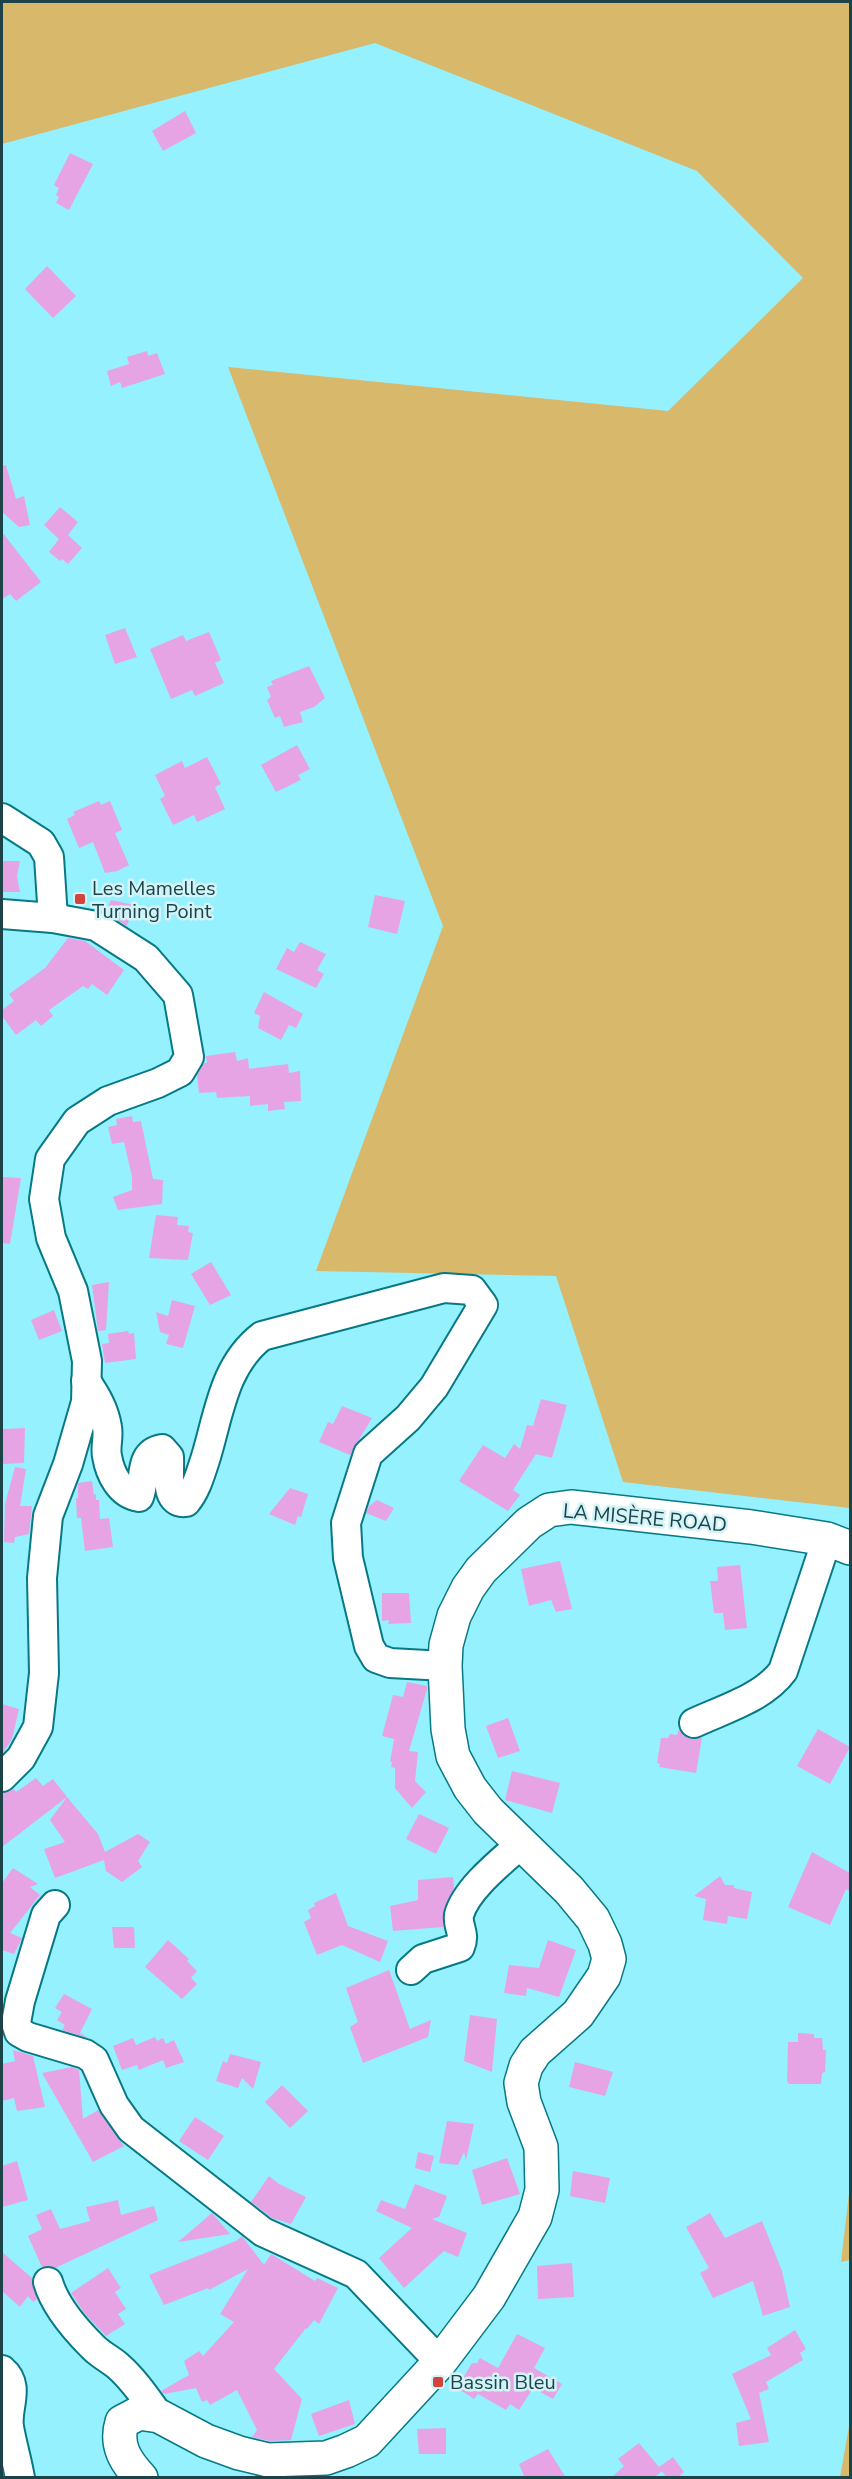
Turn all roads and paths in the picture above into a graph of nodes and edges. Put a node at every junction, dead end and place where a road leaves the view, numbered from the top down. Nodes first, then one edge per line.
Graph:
1 (2, 818) edge
2 (2, 914) edge
3 (52, 918) junction
4 (86, 1381) junction
5 (839, 1544) edge
6 (445, 1666) junction
7 (694, 1723) dead end
8 (2, 1777) edge
9 (521, 1844) junction
10 (55, 1905) dead end
11 (411, 1970) dead end
12 (48, 2282) dead end
13 (440, 2362) junction
14 (2, 2370) edge
15 (159, 2416) junction
16 (20, 2478) edge
17 (141, 2478) edge

1 - 3 street
2 - 3 street
3 - 4 street
4 - 6 street
4 - 8 street
5 - 6 main road, LA MISÈRE ROAD
5 - 7 street
6 - 9 main road, LA MISÈRE ROAD
9 - 11 street
9 - 13 main road, LA MISÈRE ROAD
10 - 13 street
12 - 15 street
13 - 15 main road, LA MISÈRE ROAD
14 - 16 street
15 - 17 main road, LA MISÈRE ROAD

